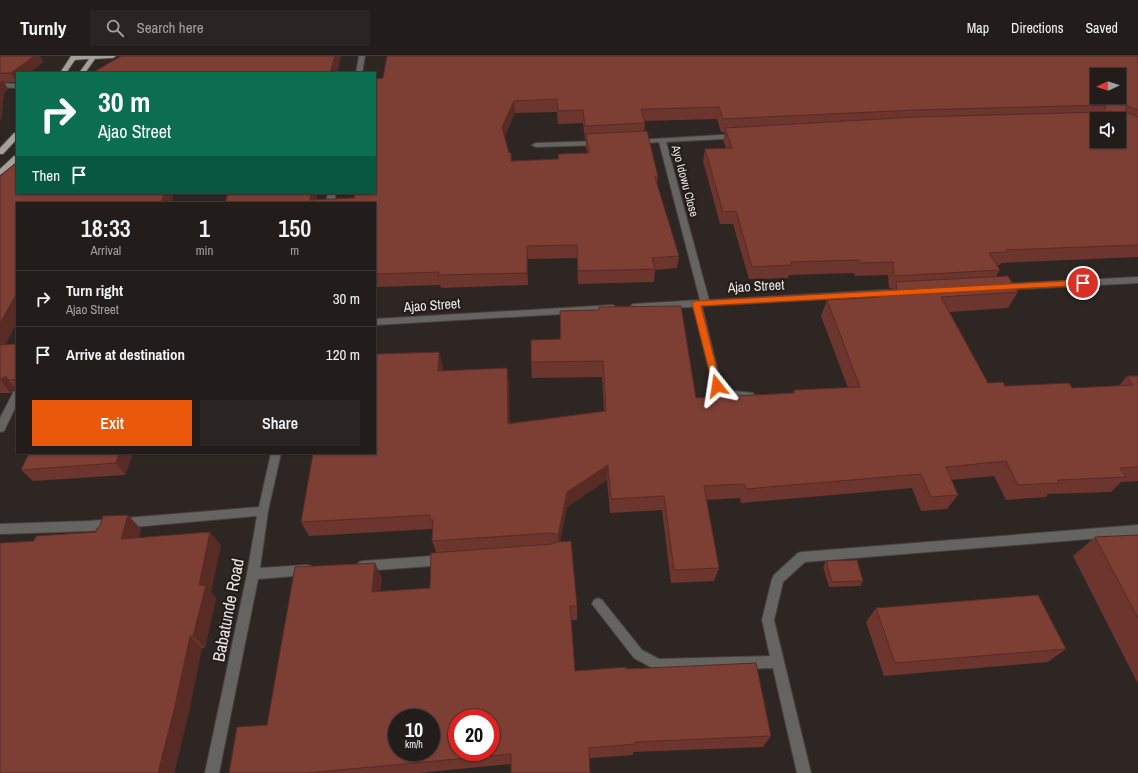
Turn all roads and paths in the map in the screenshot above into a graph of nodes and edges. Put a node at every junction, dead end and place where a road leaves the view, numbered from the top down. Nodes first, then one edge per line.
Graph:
1 (94, 56) edge
2 (113, 56) edge
3 (362, 56) edge
4 (74, 57) edge
5 (64, 72) edge
6 (83, 72) edge
7 (359, 72) edge
8 (0, 85) edge
9 (16, 86) edge
10 (749, 135) edge
11 (16, 137) edge
12 (662, 140) junction
13 (631, 142) edge
14 (608, 143) edge
15 (536, 144) dead end
16 (0, 152) edge
17 (16, 159) edge
18 (0, 173) edge
19 (1138, 280) edge
20 (991, 288) edge
21 (913, 292) edge
22 (701, 303) junction
23 (376, 322) edge
24 (761, 395) edge
25 (16, 396) edge
26 (0, 428) edge
27 (276, 454) edge
28 (263, 511) junction
29 (0, 529) edge
30 (1138, 530) edge
31 (458, 559) edge
32 (348, 567) edge
33 (316, 569) edge
34 (253, 574) junction
35 (598, 604) dead end
36 (777, 662) junction
37 (212, 773) edge
38 (804, 773) edge

1 - 2 main road
1 - 4 main road
1 - 6 main road
3 - 7 street
4 - 5 main road
8 - 9 street
10 - 12 street
11 - 16 main road
12 - 13 street, Ayo Idowu Close
12 - 22 street, Ayo Idowu Close
14 - 15 street
17 - 18 main road
19 - 20 street
21 - 22 street, Ajao Street
22 - 23 street, Ajao Street
22 - 24 street, Ayo Idowu Close
25 - 26 street
27 - 28 street, Babatunde Road
28 - 29 street
28 - 34 street, Babatunde Road
30 - 36 street
31 - 32 street
33 - 34 street
34 - 37 street, Babatunde Road
35 - 36 street
36 - 38 street

